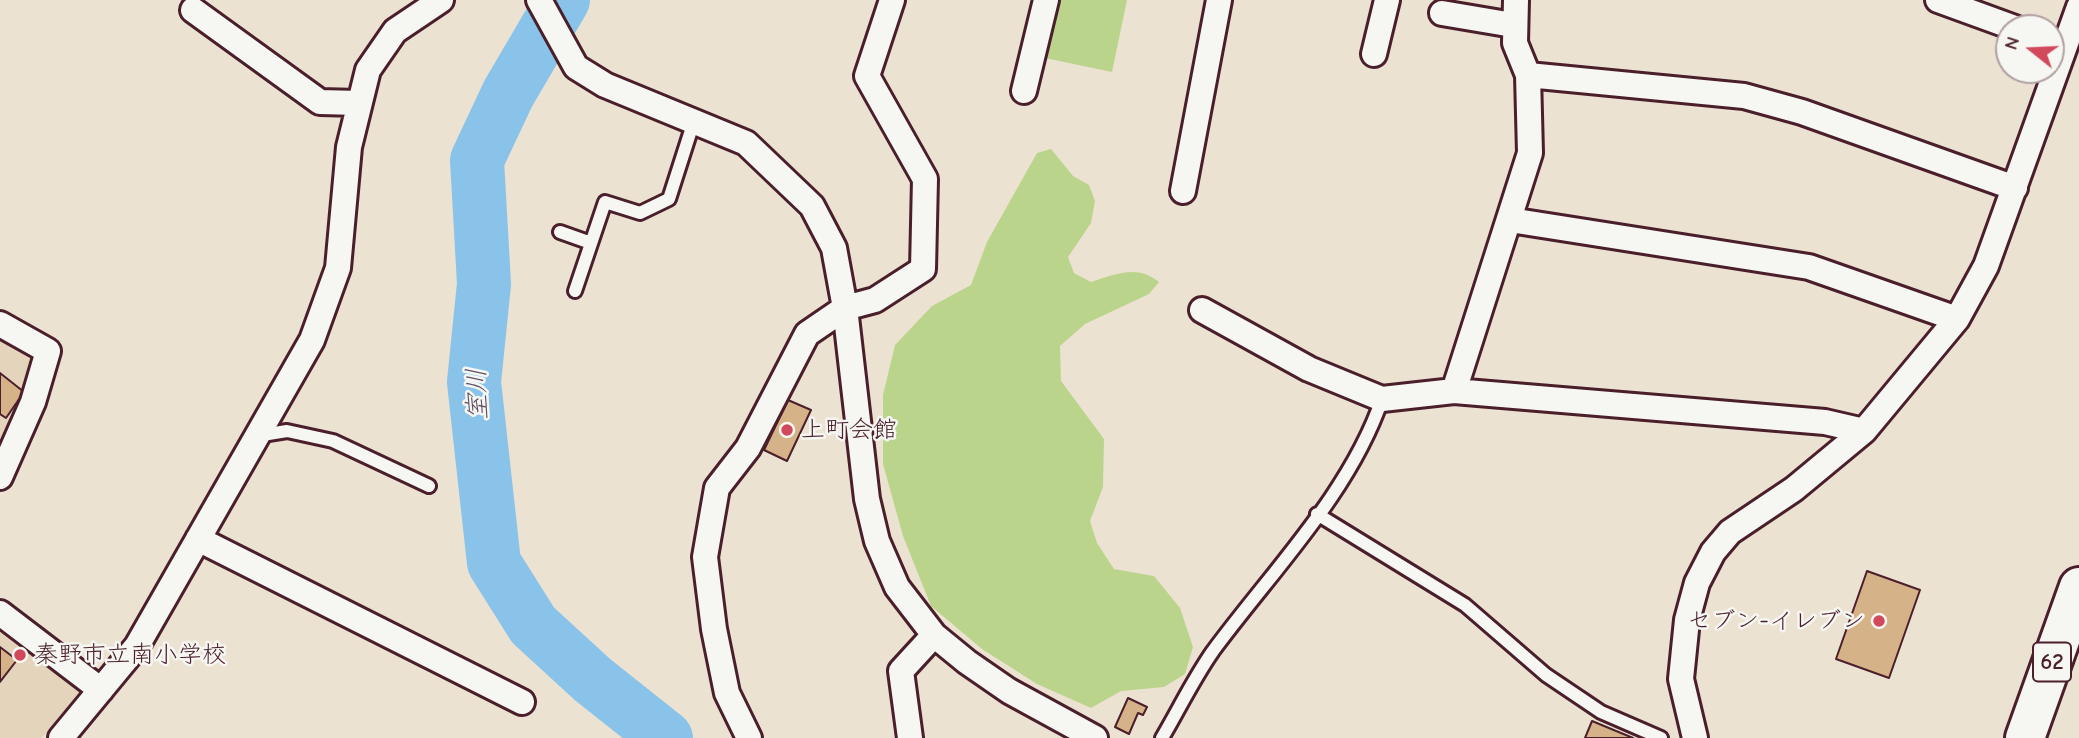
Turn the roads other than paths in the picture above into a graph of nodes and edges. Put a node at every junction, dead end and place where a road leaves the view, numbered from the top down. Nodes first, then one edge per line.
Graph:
1 (441, 0) edge
2 (539, 0) edge
3 (892, 0) edge
4 (1046, 0) edge
5 (1219, 0) edge
6 (1387, 0) edge
7 (1516, 0) edge
8 (1938, 0) edge
9 (2079, 7) edge
10 (193, 10) dead end
11 (1442, 13) dead end
12 (1995, 21) edge
13 (1513, 25) junction
14 (2065, 32) edge
15 (1374, 54) dead end
16 (1528, 75) junction
17 (2046, 84) edge
18 (1024, 91) dead end
19 (358, 103) junction
20 (693, 124) junction
21 (2015, 188) junction
22 (1183, 191) dead end
23 (1510, 220) junction
24 (561, 232) dead end
25 (591, 243) junction
26 (575, 291) dead end
27 (845, 308) junction
28 (1202, 310) dead end
29 (1957, 319) junction
30 (0, 324) edge
31 (1454, 391) junction
32 (1382, 399) junction
33 (1864, 431) junction
34 (256, 436) junction
35 (0, 477) edge
36 (429, 486) dead end
37 (1317, 514) junction
38 (198, 539) junction
39 (2079, 587) edge
40 (0, 613) edge
41 (934, 635) junction
42 (101, 690) junction
43 (522, 702) dead end
44 (61, 738) edge
45 (749, 738) edge
46 (910, 738) edge
47 (1095, 738) edge
48 (1162, 738) edge
49 (1661, 738) edge
50 (1695, 738) edge
51 (2025, 738) edge

1 - 19 street
2 - 20 street
3 - 27 street
4 - 18 street
5 - 22 street
6 - 15 street
7 - 13 street
8 - 12 street
9 - 14 street
10 - 19 street
11 - 13 street
13 - 16 street
16 - 21 street
16 - 23 street
17 - 21 street
19 - 34 street
20 - 25 lane
20 - 27 street
21 - 29 street
23 - 29 street
23 - 31 street
24 - 25 lane
25 - 26 lane
27 - 41 street
27 - 45 street
28 - 32 street
29 - 33 street
30 - 35 street
31 - 32 street
31 - 33 street
32 - 37 lane
33 - 50 street
34 - 36 lane
34 - 38 street
37 - 48 lane
37 - 49 lane
38 - 42 street
38 - 43 street
39 - 51 main road, 62
40 - 42 street
41 - 46 street
41 - 47 street
42 - 44 street

